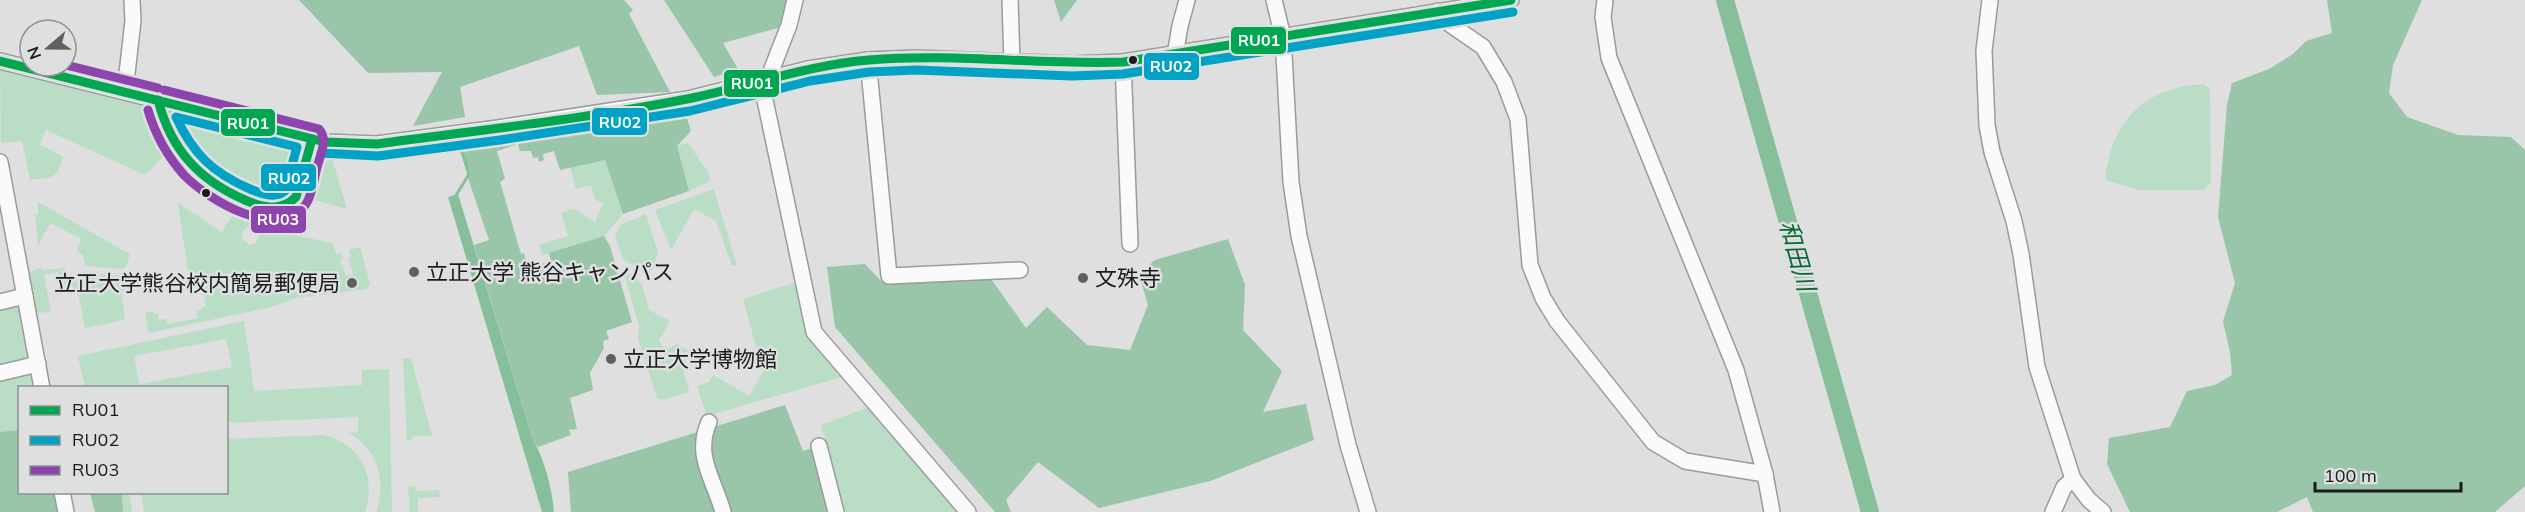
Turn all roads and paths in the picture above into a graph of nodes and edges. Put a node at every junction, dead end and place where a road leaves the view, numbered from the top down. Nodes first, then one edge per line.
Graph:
1 (132, 0) edge
2 (795, 0) edge
3 (1010, 0) edge
4 (1187, 0) edge
5 (1274, 0) edge
6 (1507, 0) edge
7 (1605, 0) edge
8 (1990, 0) edge
9 (1438, 11) junction
10 (1283, 37) junction
11 (1175, 56) junction
12 (868, 60) junction
13 (0, 61) edge
14 (1012, 62) junction
15 (1123, 62) junction
16 (764, 80) junction
17 (125, 91) junction
18 (0, 162) edge
19 (1130, 243) dead end
20 (1020, 270) dead end
21 (25, 296) junction
22 (0, 302) edge
23 (38, 364) junction
24 (0, 373) edge
25 (42, 386) edge
26 (709, 422) dead end
27 (819, 446) dead end
28 (1765, 474) junction
29 (2073, 479) junction
30 (62, 494) edge
31 (66, 512) edge
32 (723, 512) edge
33 (836, 512) edge
34 (968, 512) edge
35 (1368, 512) edge
36 (1772, 512) edge
37 (2053, 512) edge
38 (2103, 512) edge

1 - 17 street
2 - 16 street
3 - 14 street
4 - 11 street
5 - 10 street
6 - 9 street
7 - 28 street
8 - 29 street
9 - 10 street
9 - 28 street
10 - 11 street
10 - 35 street
11 - 15 street
12 - 14 street
12 - 16 street
12 - 20 street
13 - 17 street
14 - 15 street
15 - 19 street
16 - 17 street
16 - 34 street
18 - 21 street
21 - 22 street
21 - 23 street
23 - 24 street
23 - 25 street
26 - 32 street
27 - 33 street
28 - 36 street
29 - 37 street
29 - 38 street
30 - 31 street

